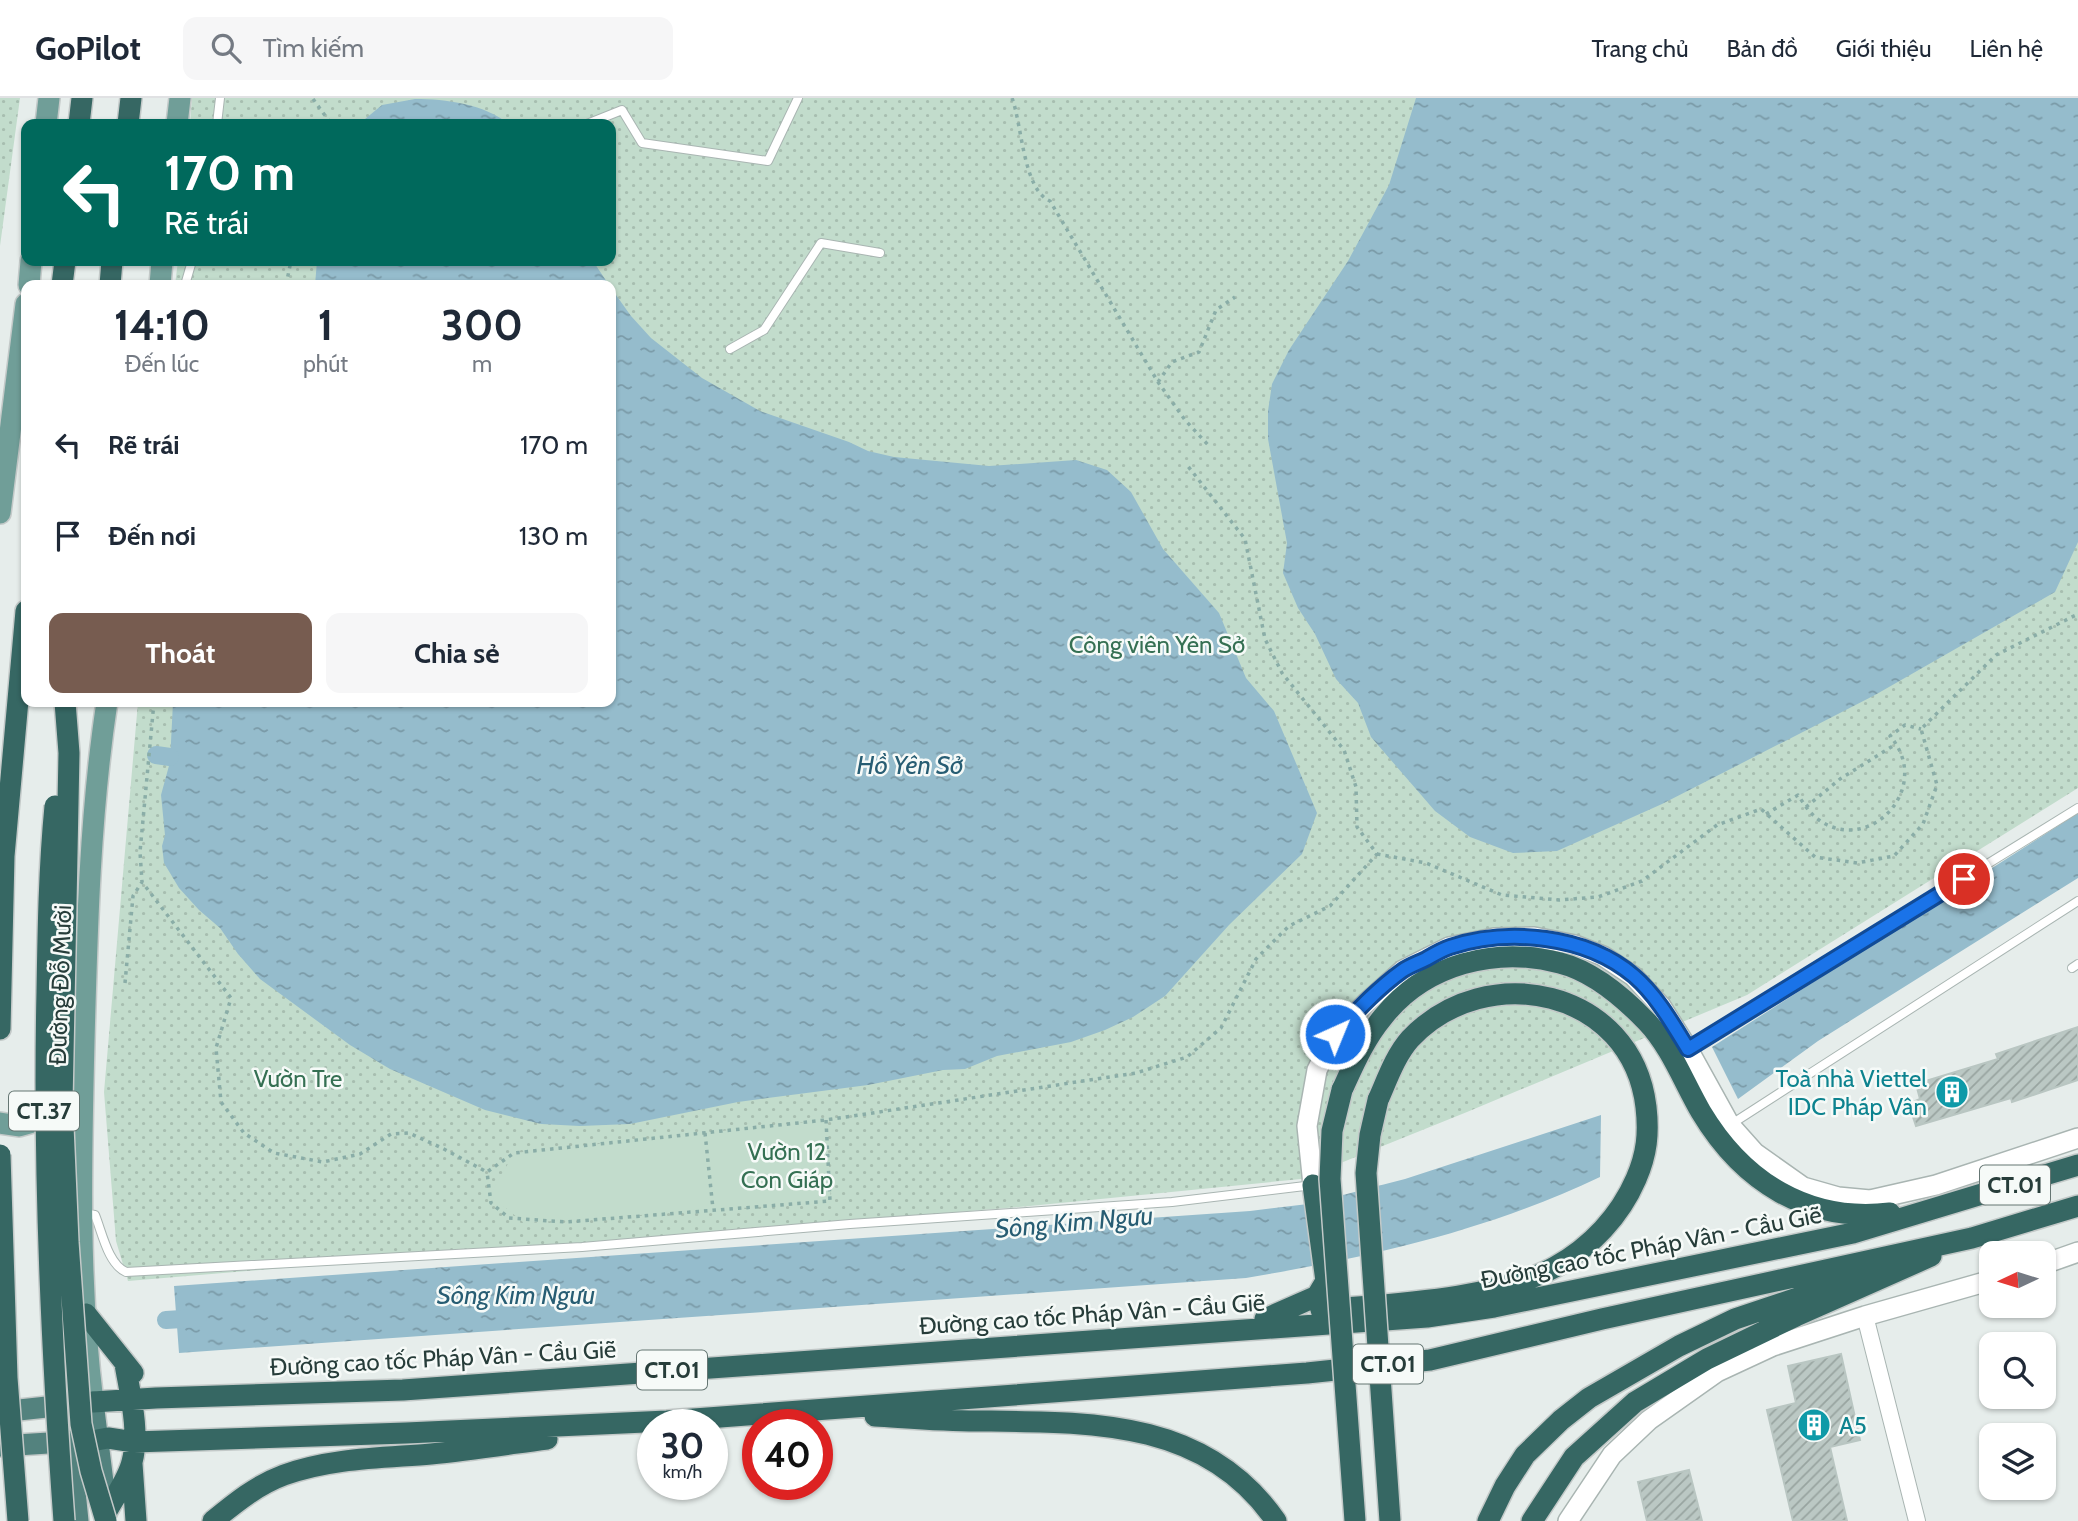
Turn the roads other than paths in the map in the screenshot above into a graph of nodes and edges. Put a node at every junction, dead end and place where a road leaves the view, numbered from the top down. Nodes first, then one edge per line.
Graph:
1 (49, 98) edge
2 (82, 98) edge
3 (131, 98) edge
4 (180, 98) edge
5 (220, 98) edge
6 (799, 98) edge
7 (47, 119) edge
8 (80, 119) edge
9 (129, 119) edge
10 (178, 119) edge
11 (217, 119) edge
12 (600, 119) edge
13 (880, 253) dead end
14 (21, 344) edge
15 (730, 349) dead end
16 (0, 513) edge
17 (21, 667) edge
18 (65, 707) edge
19 (65, 707) edge
20 (107, 707) edge
21 (2078, 808) edge
22 (2078, 901) edge
23 (0, 1029) edge
24 (1688, 1049) junction
25 (82, 1100) junction
26 (0, 1123) edge
27 (1730, 1125) junction
28 (2078, 1138) edge
29 (0, 1155) edge
30 (2078, 1166) edge
31 (1314, 1191) junction
32 (1951, 1204) junction
33 (2078, 1206) edge
34 (82, 1213) junction
35 (1972, 1238) junction
36 (2078, 1252) edge
37 (2056, 1260) edge
38 (1979, 1284) edge
39 (86, 1314) junction
40 (1866, 1316) junction
41 (1265, 1318) junction
42 (1187, 1334) junction
43 (125, 1364) junction
44 (156, 1398) junction
45 (131, 1399) junction
46 (93, 1402) junction
47 (819, 1409) edge
48 (0, 1412) edge
49 (833, 1413) edge
50 (637, 1422) edge
51 (637, 1425) edge
52 (97, 1440) junction
53 (70, 1441) junction
54 (134, 1441) junction
55 (0, 1446) edge
56 (132, 1463) junction
57 (107, 1518) edge
58 (18, 1521) edge
59 (64, 1521) edge
60 (78, 1521) edge
61 (136, 1521) edge
62 (212, 1521) edge
63 (1276, 1521) edge
64 (1355, 1521) edge
65 (1390, 1521) edge
66 (1488, 1521) edge
67 (1532, 1521) edge
68 (1568, 1521) edge
69 (1917, 1521) edge

1 - 7 main road
2 - 8 highway
3 - 9 highway
4 - 10 main road
5 - 11 lane
6 - 12 lane
13 - 15 lane
14 - 16 main road
17 - 23 highway
18 - 57 highway, bridge
19 - 59 highway, CT.37, bridge
20 - 25 main road, Đường Đỗ Mười
21 - 24 lane
22 - 27 lane
24 - 27 street
24 - 31 street
25 - 26 main road
25 - 34 main road, Đường Đỗ Mười
27 - 28 street
29 - 58 highway, CT.37, bridge
30 - 32 highway, Đường cao tốc Pháp Vân - Cầu Giẽ / CT.01
31 - 34 lane
31 - 41 highway
32 - 42 highway, Đường cao tốc Pháp Vân - Cầu Giẽ / CT.01
32 - 64 highway, bridge
33 - 35 highway, CT.01
34 - 39 main road, Đường Đỗ Mười
35 - 47 highway, CT.01
35 - 66 highway
35 - 67 highway
36 - 37 street
38 - 40 street
39 - 43 highway
39 - 46 main road, Đường Đỗ Mười
40 - 68 street
40 - 69 street
41 - 42 highway
41 - 65 highway, bridge
42 - 44 highway, Đường cao tốc Pháp Vân - Cầu Giẽ / CT.01
43 - 44 highway
43 - 45 highway
44 - 45 highway, Đường cao tốc Pháp Vân - Cầu Giẽ / CT.01
45 - 46 highway, Đường cao tốc Pháp Vân - Cầu Giẽ / CT.01
45 - 54 highway
46 - 48 highway
46 - 52 highway, Đường Đỗ Mười
49 - 63 highway
50 - 54 highway, CT.01
51 - 62 highway
52 - 53 highway
52 - 54 highway, CT.01
52 - 57 highway, Đường Đỗ Mười
53 - 55 highway
53 - 60 highway
54 - 56 highway
56 - 57 highway
56 - 61 highway

